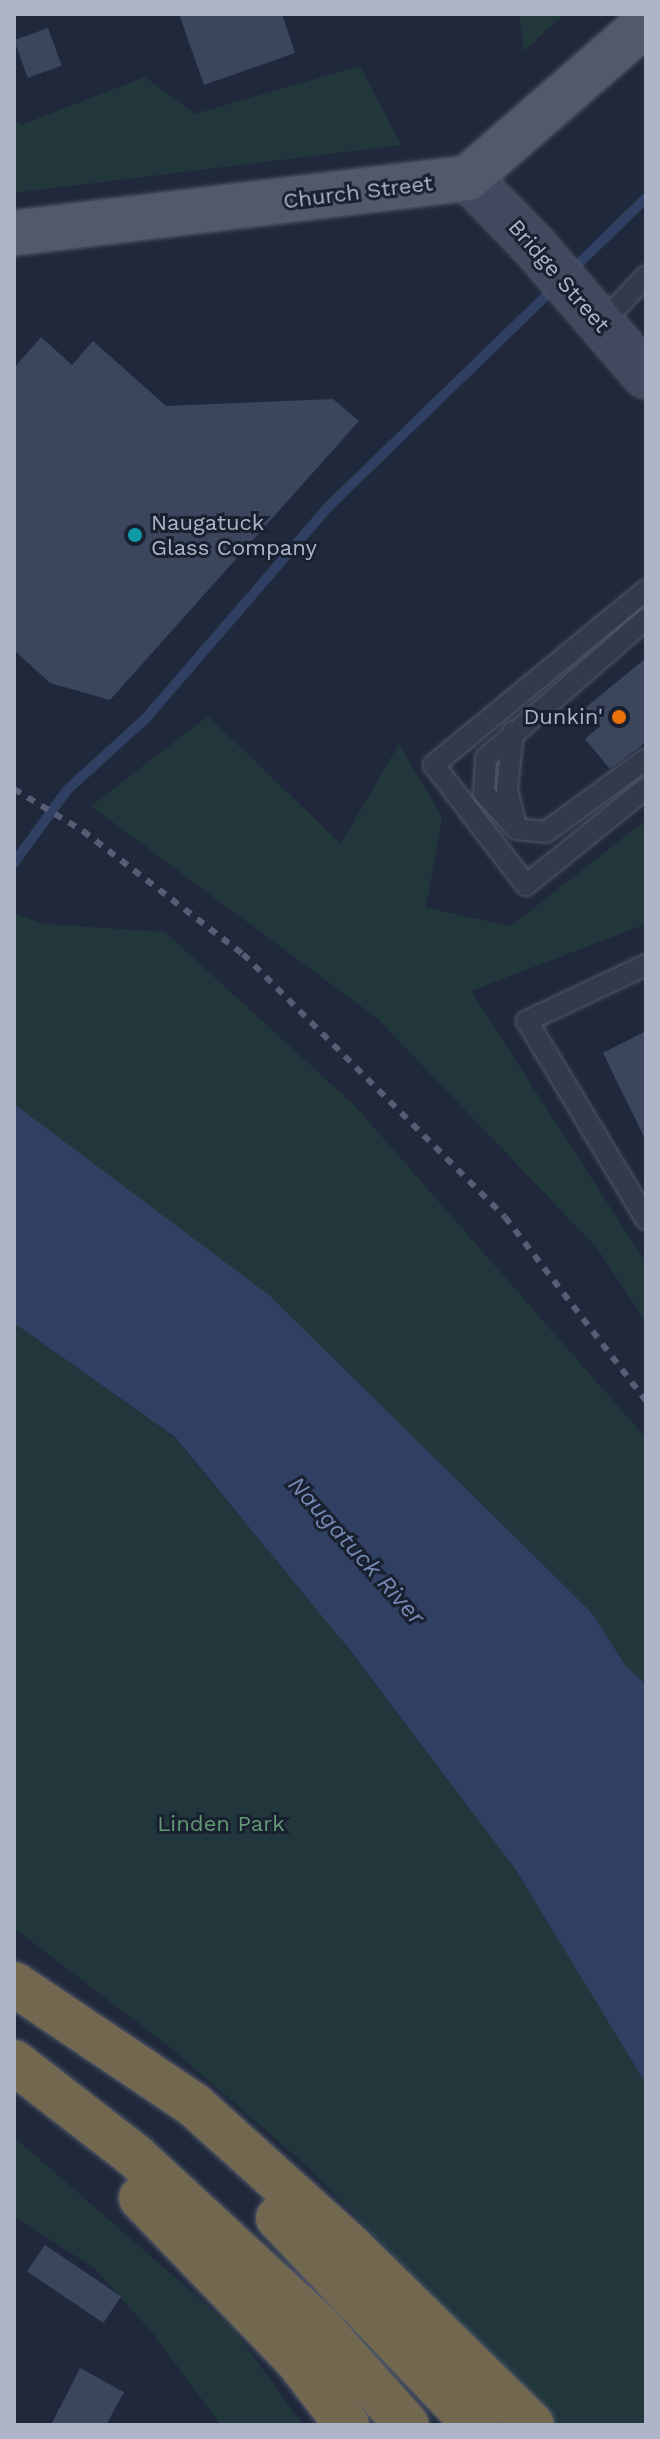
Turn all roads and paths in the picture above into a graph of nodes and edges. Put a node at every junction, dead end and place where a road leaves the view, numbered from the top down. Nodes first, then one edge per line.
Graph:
1 (646, 23) edge
2 (468, 178) junction
3 (14, 233) edge
4 (646, 276) edge
5 (593, 314) junction
6 (646, 376) edge
7 (646, 590) edge
8 (646, 619) edge
9 (646, 759) edge
10 (646, 788) edge
11 (646, 965) edge
12 (646, 1219) edge
13 (14, 1984) edge
14 (14, 1996) edge
15 (14, 2062) edge
16 (14, 2078) edge
17 (347, 2425) edge
18 (407, 2425) edge
19 (475, 2425) edge
20 (532, 2425) edge

1 - 2 main road
2 - 3 main road, Church Street
2 - 5 main road, Bridge Street
4 - 5 lane
5 - 6 main road, Bridge Street
7 - 10 lane
8 - 9 lane
11 - 12 lane
13 - 20 highway
14 - 19 highway
15 - 18 highway
16 - 17 highway

